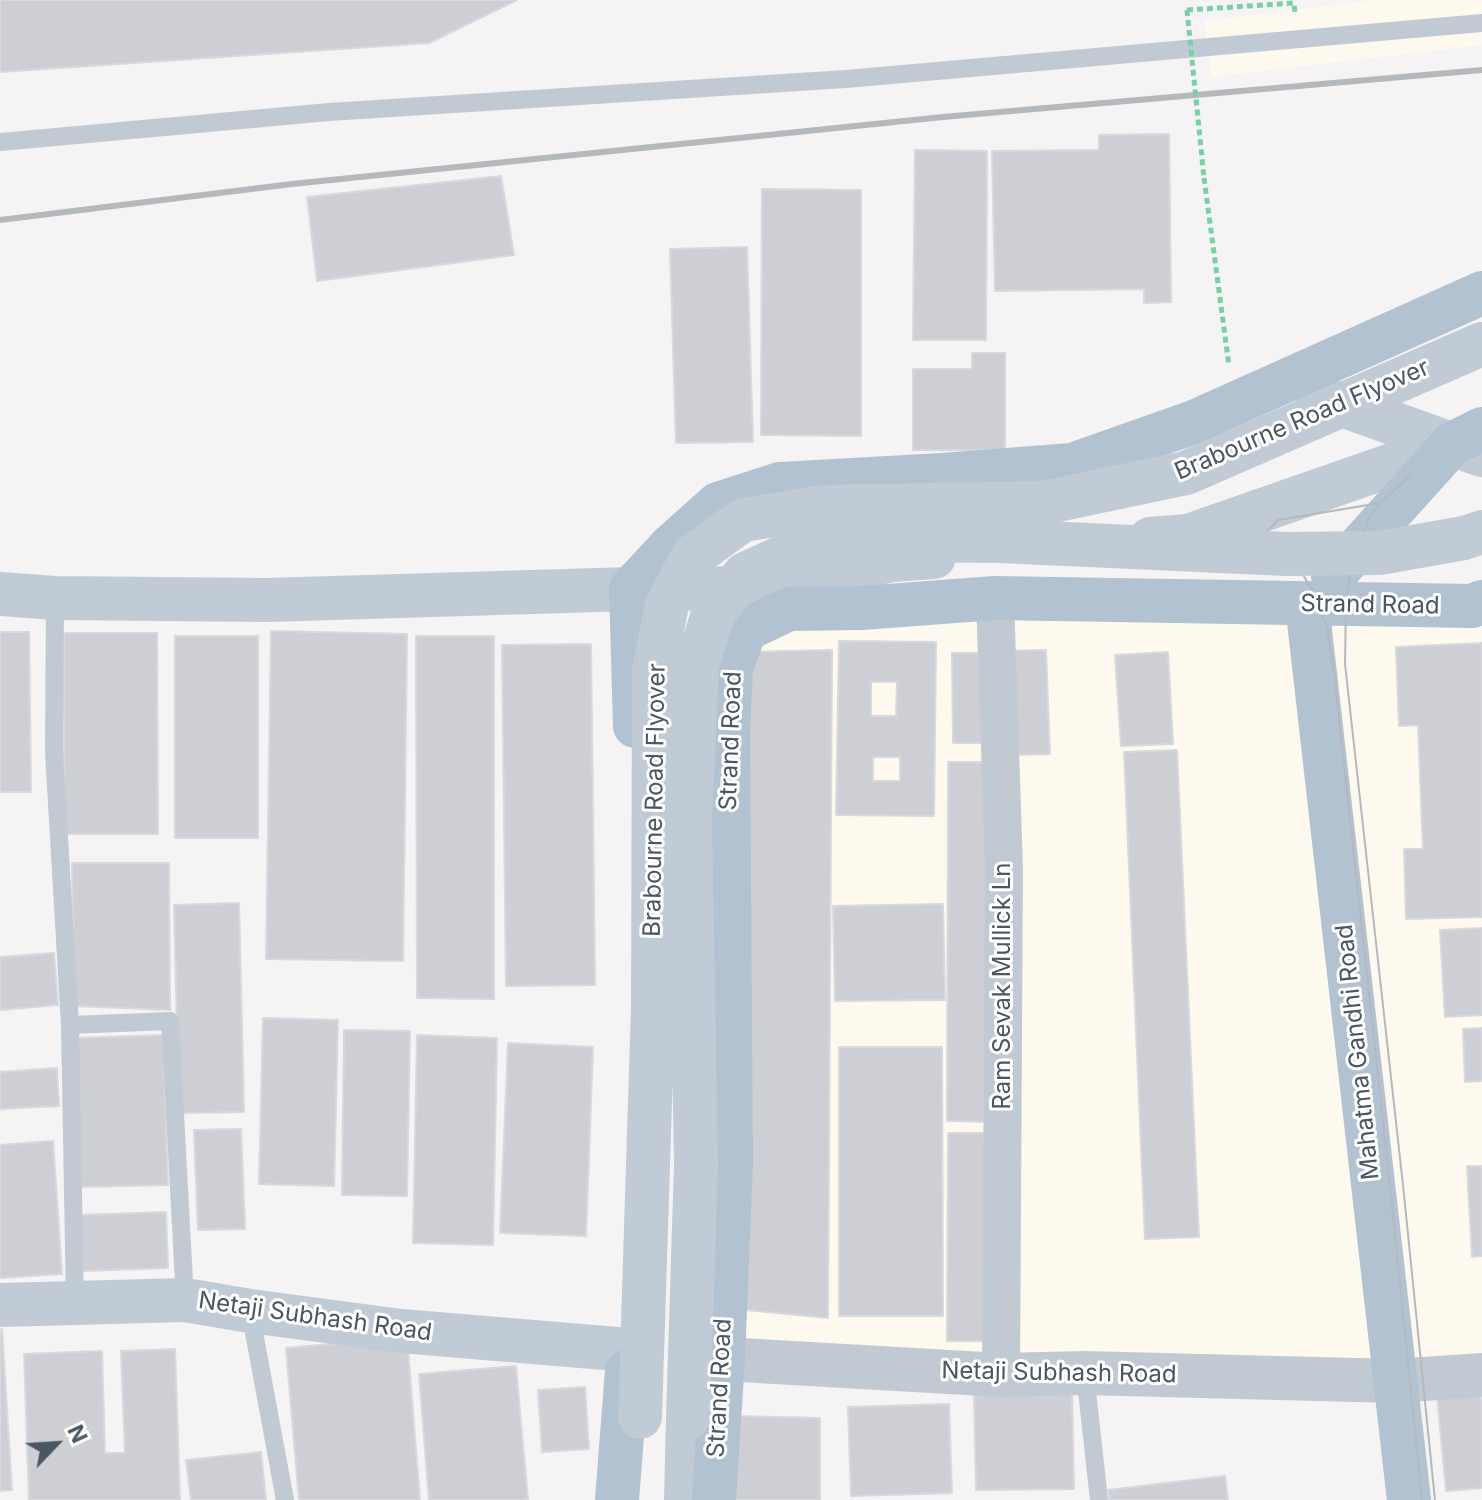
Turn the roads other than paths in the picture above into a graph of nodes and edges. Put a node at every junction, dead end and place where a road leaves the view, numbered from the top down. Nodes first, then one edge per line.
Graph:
1 (1482, 23) edge
2 (0, 142) edge
3 (1482, 293) edge
4 (1482, 344) edge
5 (1281, 383) junction
6 (1472, 443) edge
7 (1482, 532) edge
8 (631, 589) junction
9 (0, 594) edge
10 (55, 598) junction
11 (995, 598) junction
12 (1307, 604) junction
13 (1479, 605) edge
14 (70, 1025) junction
15 (185, 1300) junction
16 (75, 1304) junction
17 (0, 1305) edge
18 (250, 1311) junction
19 (629, 1350) junction
20 (723, 1359) junction
21 (1085, 1373) junction
22 (1001, 1375) junction
23 (1482, 1375) edge
24 (1395, 1381) junction
25 (285, 1500) edge
26 (617, 1500) edge
27 (638, 1500) edge
28 (686, 1500) edge
29 (714, 1500) edge
30 (1099, 1500) edge
31 (1409, 1500) edge

1 - 2 lane
3 - 5 main road
4 - 27 main road, Brabourne Road Flyover, bridge
5 - 6 main road
5 - 8 main road
6 - 8 main road
6 - 12 main road
7 - 28 main road, Brabourne Road Flyover, bridge
8 - 10 main road
8 - 19 main road
9 - 10 main road
10 - 14 lane
11 - 12 main road, Strand Road
11 - 20 main road, Strand Road
11 - 22 street, Ram Sevak Mullick Ln
12 - 13 main road, Strand Road
12 - 24 main road, Mahatma Gandhi Road
14 - 15 lane
14 - 16 lane
15 - 16 main road, Netaji Subhash Road
15 - 18 main road, Netaji Subhash Road
16 - 17 main road, Netaji Subhash Road
18 - 19 main road, Netaji Subhash Road
18 - 25 lane
19 - 26 main road
20 - 22 street, Netaji Subhash Road
20 - 29 main road, Strand Road
21 - 22 street, Netaji Subhash Road
21 - 24 street, Netaji Subhash Road
21 - 30 lane
23 - 24 street, Netaji Subhash Road
24 - 31 main road, Mahatma Gandhi Road

